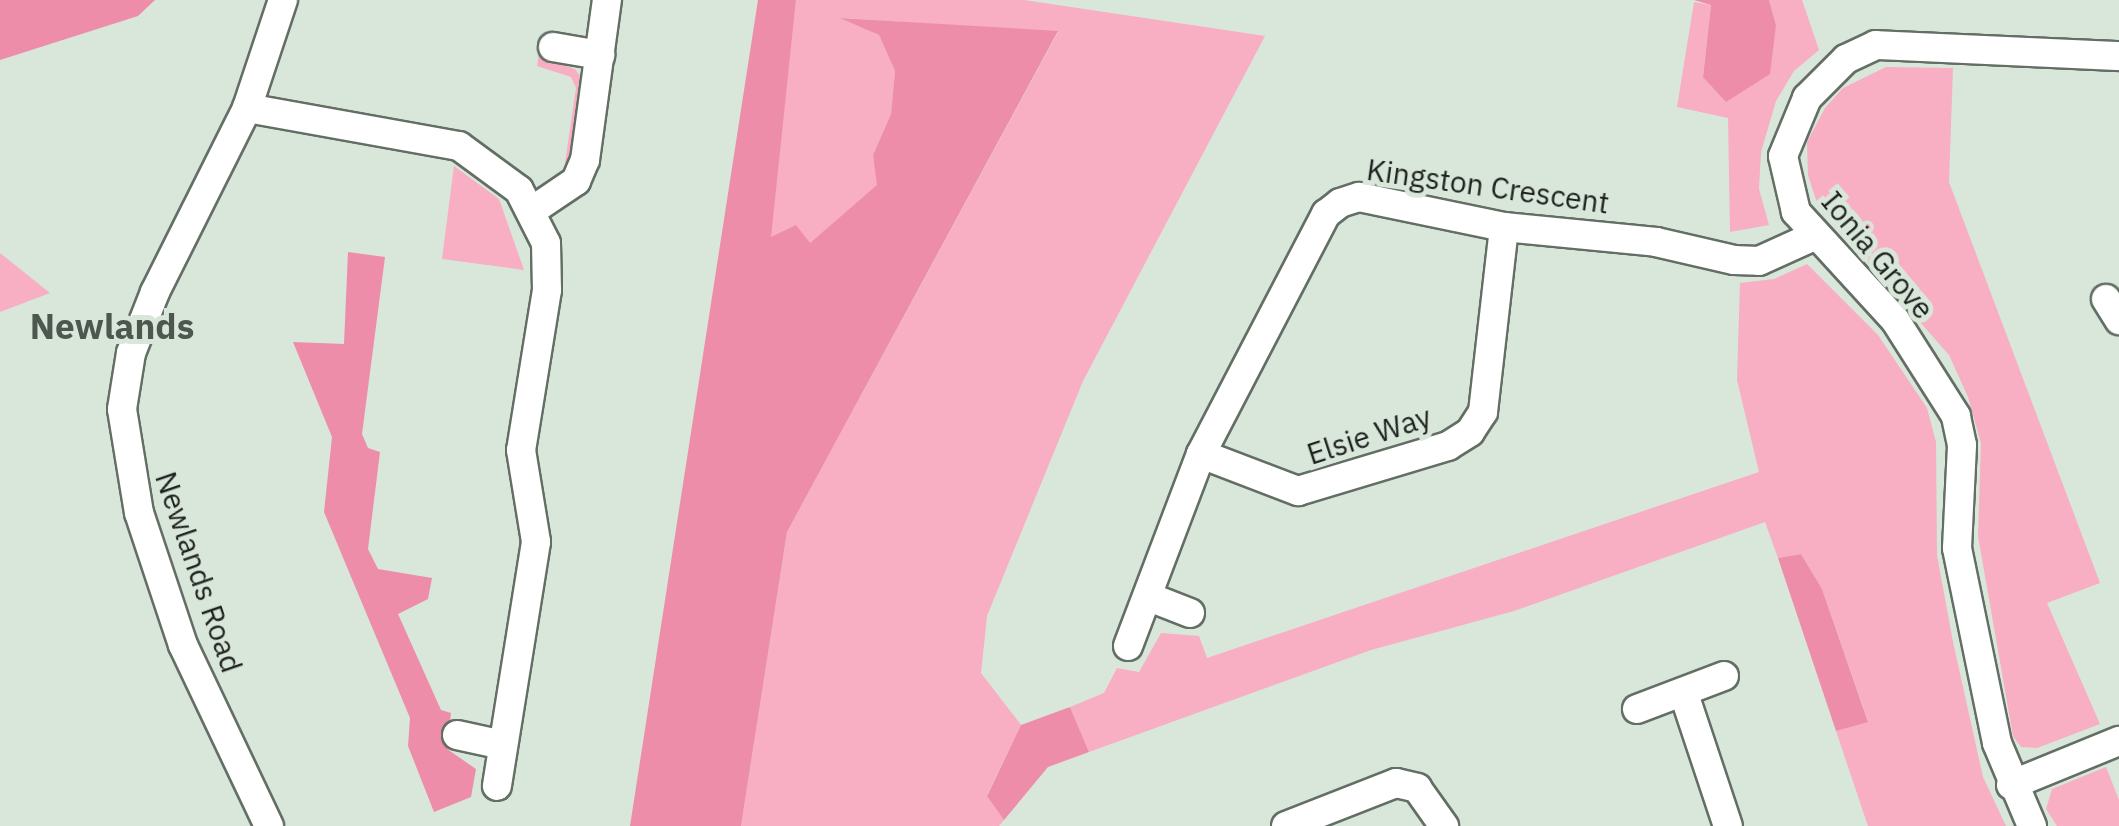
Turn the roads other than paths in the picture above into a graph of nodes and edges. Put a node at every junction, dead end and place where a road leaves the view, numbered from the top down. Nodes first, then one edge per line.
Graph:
1 (283, 0) edge
2 (608, 0) edge
3 (553, 47) dead end
4 (600, 55) junction
5 (2119, 56) edge
6 (247, 108) junction
7 (534, 210) junction
8 (1504, 227) junction
9 (1814, 236) junction
10 (1201, 454) junction
11 (1149, 597) junction
12 (1190, 613) dead end
13 (1128, 646) dead end
14 (1724, 676) dead end
15 (1684, 694) junction
16 (1638, 709) dead end
17 (458, 735) dead end
18 (2119, 741) edge
19 (503, 746) junction
20 (2010, 785) junction
21 (496, 786) dead end
22 (268, 826) edge
23 (1286, 826) edge
24 (1444, 826) edge
25 (1728, 826) edge
26 (2032, 826) edge

1 - 6 street, Newlands Road
2 - 4 street
3 - 4 street
4 - 7 street
5 - 9 street, Ionia Grove
6 - 7 street
6 - 22 street, Newlands Road
7 - 19 street
8 - 9 street, Kingston Crescent
8 - 10 street, Kingston Crescent
8 - 10 street, Elsie Way
9 - 20 street, Ionia Grove
10 - 11 street, Kingston Crescent
11 - 12 street
11 - 13 street, Kingston Crescent
14 - 15 street
15 - 16 street
15 - 25 street
17 - 19 street
18 - 20 street
19 - 21 street
20 - 26 street, Ionia Grove
23 - 24 street

